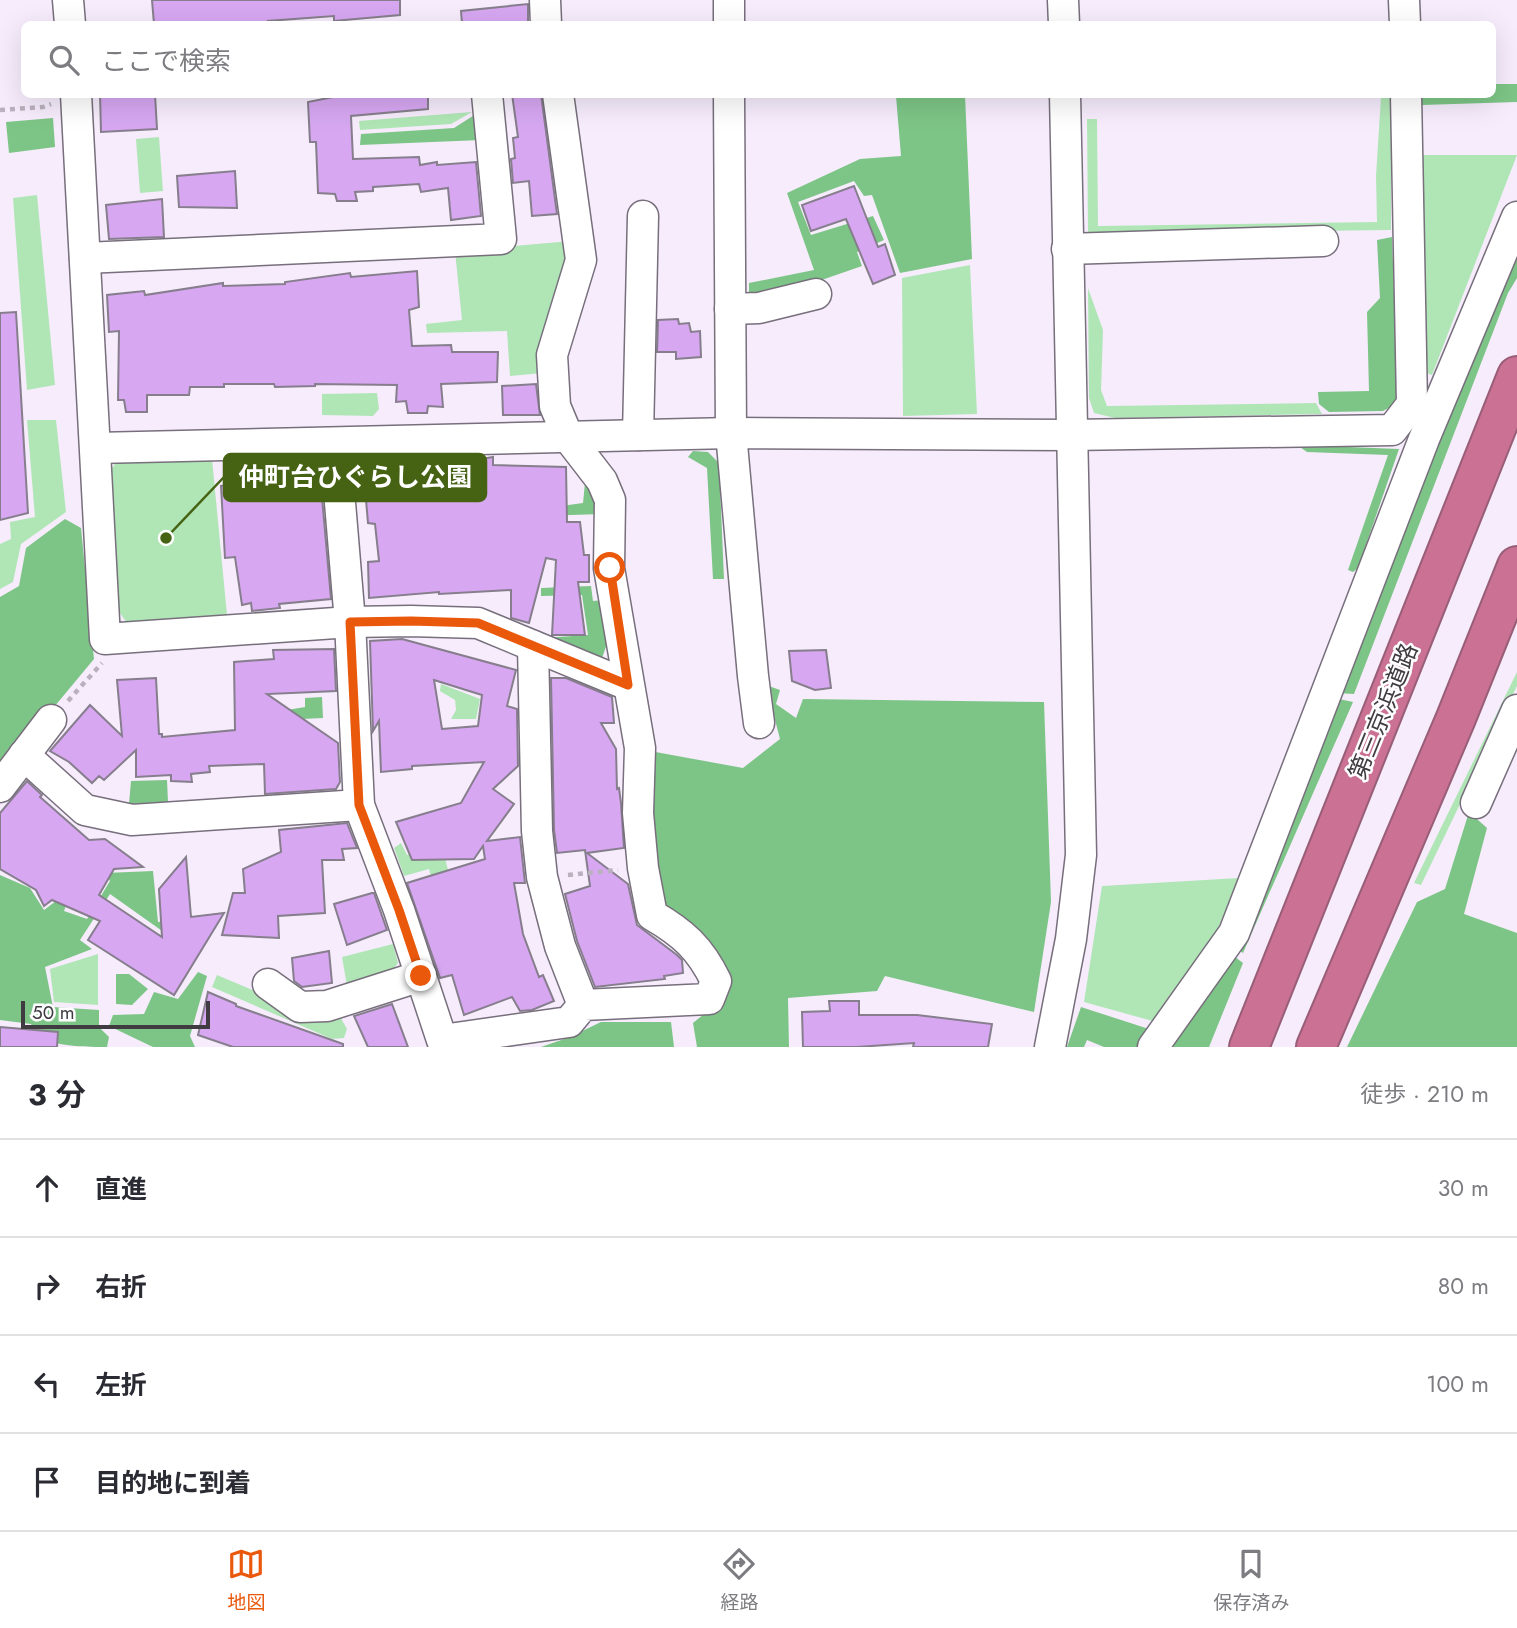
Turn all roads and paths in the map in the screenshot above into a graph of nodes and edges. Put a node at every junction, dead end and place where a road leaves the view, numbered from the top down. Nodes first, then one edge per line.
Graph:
1 (68, 0) edge
2 (545, 0) edge
3 (729, 0) edge
4 (1063, 0) edge
5 (1404, 0) edge
6 (70, 21) edge
7 (546, 21) edge
8 (729, 21) edge
9 (1064, 21) edge
10 (1405, 21) edge
11 (76, 98) edge
12 (487, 98) edge
13 (559, 98) edge
14 (729, 98) edge
15 (1065, 98) edge
16 (1406, 98) edge
17 (43, 107) dead end
18 (0, 110) edge
19 (643, 216) dead end
20 (1517, 217) edge
21 (1323, 241) dead end
22 (1068, 248) junction
23 (85, 258) junction
24 (816, 294) dead end
25 (730, 309) junction
26 (1517, 376) edge
27 (731, 433) junction
28 (638, 435) junction
29 (1071, 435) junction
30 (568, 437) junction
31 (335, 443) junction
32 (96, 448) junction
33 (1517, 566) edge
34 (350, 622) junction
35 (533, 646) junction
36 (104, 651) junction
37 (628, 685) junction
38 (1517, 710) edge
39 (51, 720) joint
40 (759, 723) dead end
41 (24, 755) junction
42 (0, 786) edge
43 (1476, 803) dead end
44 (359, 805) junction
45 (643, 868) junction
46 (542, 877) junction
47 (421, 976) junction
48 (268, 984) dead end
49 (583, 1005) junction
50 (1050, 1047) edge
51 (1153, 1047) edge
52 (1249, 1047) edge
53 (1315, 1047) edge

1 - 6 street
2 - 7 street
3 - 8 street
4 - 9 street
5 - 10 street
11 - 23 street
12 - 23 street
13 - 30 street
14 - 25 street
15 - 22 street
16 - 29 street
17 - 18 path
19 - 28 street
20 - 51 street
21 - 22 street
22 - 29 street
23 - 32 street
24 - 25 street
25 - 27 street
26 - 52 highway, 第三京浜道路
27 - 28 street
27 - 29 street
27 - 40 street
28 - 30 street
29 - 50 street
30 - 31 street
30 - 37 street
31 - 32 street
31 - 34 street
32 - 36 street
33 - 53 highway
34 - 35 street
34 - 36 street
34 - 44 street
35 - 37 street
35 - 46 street
36 - 39 path
37 - 45 street
38 - 43 street
39 - 41 street
41 - 42 street
41 - 44 street
44 - 47 street
45 - 46 path
45 - 49 street
46 - 49 street
47 - 48 street
47 - 49 street

